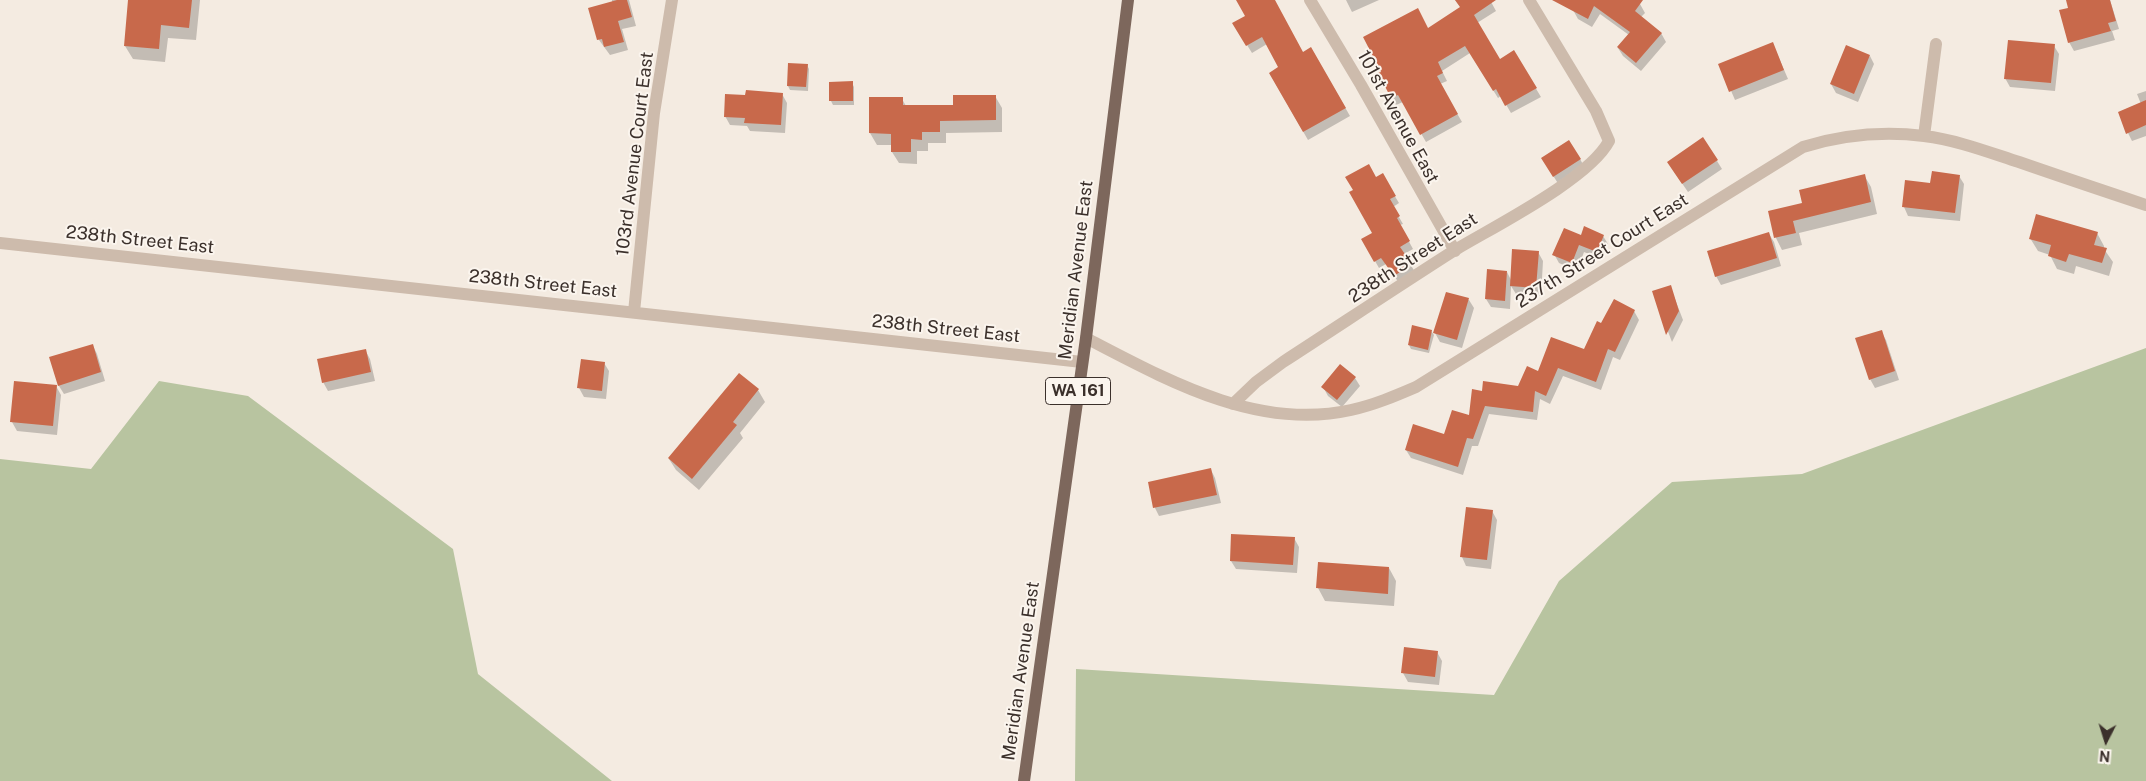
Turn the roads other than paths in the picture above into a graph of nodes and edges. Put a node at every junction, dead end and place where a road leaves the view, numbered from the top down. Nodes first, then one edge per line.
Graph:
1 (672, 0) edge
2 (1128, 0) edge
3 (1310, 0) edge
4 (1529, 0) edge
5 (1936, 44) dead end
6 (1924, 136) junction
7 (2146, 205) edge
8 (0, 243) edge
9 (1455, 251) junction
10 (634, 312) junction
11 (1086, 338) junction
12 (1082, 362) junction
13 (1233, 404) junction
14 (1024, 781) edge

1 - 10 street, 103rd Avenue Court East
2 - 11 main road, Meridian Avenue East / WA 161
3 - 9 street, 101st Avenue East
4 - 9 street, 238th Street East
5 - 6 street
6 - 7 street, 237th Street Court East
6 - 13 street, 237th Street Court East
8 - 10 street, 238th Street East
9 - 13 street, 238th Street East
10 - 12 street, 238th Street East
11 - 12 main road, Meridian Avenue East / WA 161
11 - 13 street, 237th Street Court East
12 - 14 main road, Meridian Avenue East / WA 161

